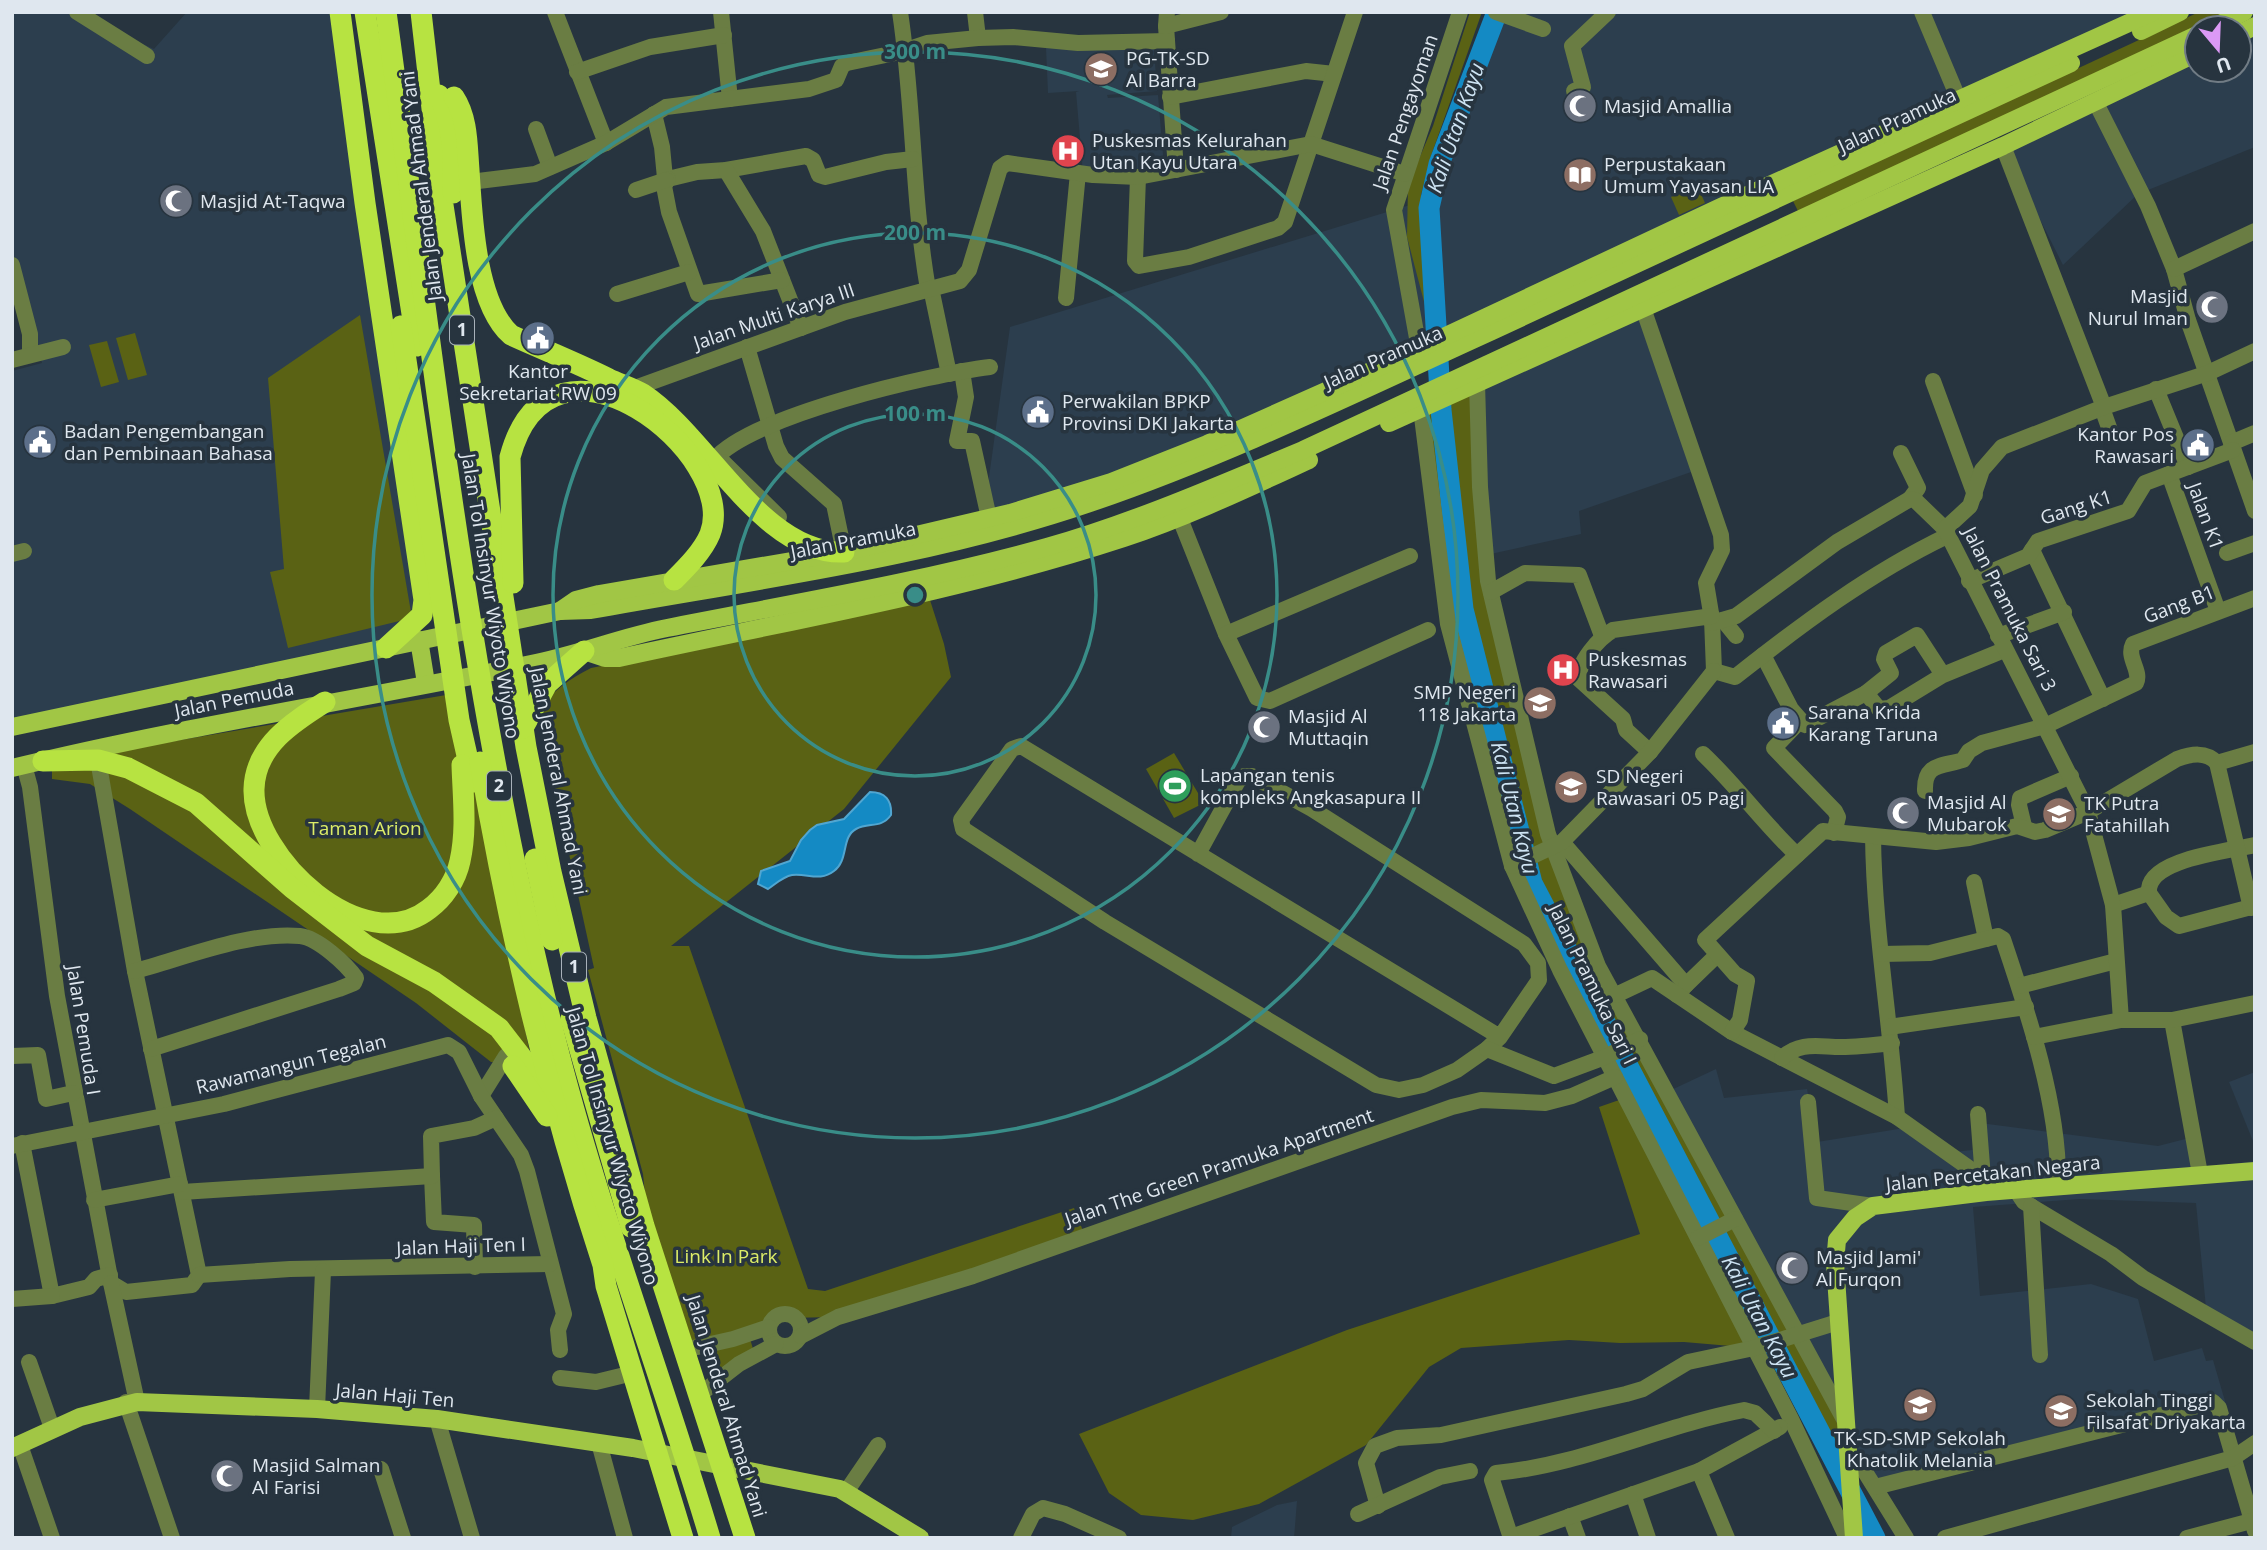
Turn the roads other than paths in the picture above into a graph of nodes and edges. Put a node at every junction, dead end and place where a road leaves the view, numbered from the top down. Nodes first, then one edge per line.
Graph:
1 (77, 12) edge
2 (340, 12) edge
3 (357, 12) edge
4 (365, 12) edge
5 (386, 12) edge
6 (408, 12) edge
7 (421, 12) edge
8 (555, 12) edge
9 (721, 12) edge
10 (900, 12) edge
11 (975, 12) edge
12 (1221, 12) edge
13 (1355, 12) edge
14 (1460, 12) edge
15 (1497, 12) edge
16 (1608, 12) edge
17 (1922, 12) edge
18 (2153, 12) edge
19 (2179, 12) edge
20 (1167, 26) edge
21 (1543, 29) dead end
22 (724, 35) junction
23 (978, 38) junction
24 (2183, 41) edge
25 (905, 50) junction
26 (147, 56) dead end
27 (2183, 61) edge
28 (430, 69) junction
29 (577, 72) junction
30 (1334, 75) junction
31 (1574, 91) dead end
32 (1170, 97) junction
33 (730, 99) junction
34 (1959, 100) junction
35 (2096, 103) junction
36 (654, 114) junction
37 (536, 129) dead end
38 (606, 143) junction
39 (1311, 144) junction
40 (2003, 146) junction
41 (914, 159) junction
42 (550, 167) junction
43 (726, 170) junction
44 (1176, 170) junction
45 (1078, 173) junction
46 (1405, 174) junction
47 (1138, 177) junction
48 (667, 180) junction
49 (470, 182) junction
50 (636, 190) dead end
51 (1744, 205) junction
52 (2255, 231) edge
53 (12, 265) edge
54 (2174, 269) junction
55 (689, 272) junction
56 (782, 280) junction
57 (930, 289) junction
58 (617, 294) dead end
59 (1066, 298) dead end
60 (18, 308) edge
61 (1643, 308) junction
62 (800, 328) junction
63 (63, 347) dead end
64 (747, 347) junction
65 (1520, 349) junction
66 (2255, 351) edge
67 (1424, 352) junction
68 (30, 354) junction
69 (12, 360) edge
70 (990, 366) dead end
71 (1514, 367) junction
72 (955, 372) junction
73 (2208, 373) junction
74 (1933, 381) dead end
75 (1477, 383) junction
76 (2156, 389) junction
77 (1447, 390) junction
78 (634, 399) junction
79 (1424, 403) junction
80 (2103, 407) junction
81 (770, 425) junction
82 (2111, 433) dead end
83 (2255, 433) edge
84 (2232, 447) junction
85 (1901, 453) dead end
86 (717, 458) junction
87 (2188, 467) junction
88 (2169, 474) junction
89 (1111, 482) junction
90 (1975, 495) junction
91 (1910, 499) junction
92 (1089, 503) junction
93 (2254, 508) edge
94 (1177, 510) junction
95 (989, 519) junction
96 (1946, 533) junction
97 (2255, 543) edge
98 (2032, 550) junction
99 (835, 552) junction
100 (2227, 553) dead end
101 (1410, 556) dead end
102 (868, 560) junction
103 (674, 580) junction
104 (916, 581) junction
105 (1969, 581) junction
106 (513, 583) junction
107 (935, 592) junction
108 (1491, 592) junction
109 (2255, 598) edge
110 (560, 611) junction
111 (2218, 611) junction
112 (2064, 612) junction
113 (1716, 620) junction
114 (506, 621) junction
115 (1428, 630) dead end
116 (458, 631) junction
117 (1226, 634) junction
118 (1602, 636) junction
119 (1736, 636) dead end
120 (419, 640) junction
121 (2001, 643) junction
122 (386, 648) junction
123 (584, 651) junction
124 (1763, 655) junction
125 (514, 667) junction
126 (1714, 671) junction
127 (1943, 675) junction
128 (465, 676) junction
129 (426, 683) junction
130 (1866, 693) junction
131 (2103, 699) junction
132 (325, 702) junction
133 (459, 720) junction
134 (1800, 722) junction
135 (2046, 726) junction
136 (12, 727) edge
137 (523, 728) junction
138 (1650, 752) junction
139 (2255, 752) edge
140 (1703, 754) dead end
141 (98, 760) junction
142 (2217, 763) junction
143 (26, 764) edge
144 (2071, 776) junction
145 (1925, 791) dead end
146 (2088, 812) junction
147 (2024, 826) junction
148 (1834, 833) junction
149 (1873, 836) junction
150 (2255, 845) edge
151 (2237, 849) junction
152 (1558, 851) junction
153 (1198, 854) junction
154 (1797, 855) junction
155 (1513, 866) junction
156 (1974, 882) dead end
157 (2149, 893) junction
158 (2113, 905) junction
159 (2253, 907) edge
160 (1986, 939) junction
161 (1882, 954) junction
162 (1717, 955) junction
163 (2116, 961) junction
164 (135, 971) junction
165 (415, 974) junction
166 (2019, 986) junction
167 (1682, 990) junction
168 (1616, 995) junction
169 (2255, 1003) edge
170 (2026, 1007) junction
171 (2121, 1020) junction
172 (2172, 1020) junction
173 (1732, 1032) junction
174 (1891, 1035) junction
175 (1500, 1037) junction
176 (2034, 1037) junction
177 (1635, 1041) junction
178 (151, 1049) junction
179 (1488, 1049) junction
180 (1610, 1055) junction
181 (12, 1056) edge
182 (1782, 1058) junction
183 (502, 1061) junction
184 (1615, 1077) junction
185 (540, 1081) junction
186 (73, 1093) junction
187 (481, 1096) junction
188 (1808, 1102) dead end
189 (168, 1114) junction
190 (1978, 1114) dead end
191 (547, 1116) junction
192 (1897, 1117) junction
193 (496, 1118) junction
194 (81, 1130) junction
195 (17, 1144) edge
196 (2255, 1171) edge
197 (2200, 1174) junction
198 (432, 1176) junction
199 (1984, 1185) junction
200 (2058, 1186) junction
201 (181, 1188) junction
202 (2016, 1189) junction
203 (94, 1200) junction
204 (1872, 1206) junction
205 (2031, 1206) junction
206 (1733, 1220) junction
207 (649, 1234) junction
208 (1700, 1237) junction
209 (550, 1264) junction
210 (475, 1267) junction
211 (323, 1271) junction
212 (199, 1275) junction
213 (110, 1279) junction
214 (606, 1286) junction
215 (52, 1296) junction
216 (12, 1299) edge
217 (1838, 1322) junction
218 (769, 1327) junction
219 (800, 1329) junction
220 (1791, 1336) junction
221 (2255, 1342) edge
222 (776, 1344) junction
223 (1758, 1347) junction
224 (560, 1350) dead end
225 (684, 1350) junction
226 (2040, 1355) dead end
227 (29, 1362) dead end
228 (633, 1373) junction
229 (560, 1378) dead end
230 (132, 1402) junction
231 (701, 1402) junction
232 (317, 1409) junction
233 (437, 1419) junction
234 (1791, 1419) junction
235 (1846, 1423) junction
236 (52, 1428) junction
237 (1774, 1432) junction
238 (2255, 1443) edge
239 (607, 1444) junction
240 (878, 1445) dead end
241 (16, 1446) edge
242 (658, 1452) junction
243 (2233, 1458) junction
244 (1850, 1462) junction
245 (723, 1467) junction
246 (381, 1469) dead end
247 (1699, 1471) junction
248 (1470, 1472) dead end
249 (1875, 1487) junction
250 (846, 1492) junction
251 (1633, 1494) junction
252 (1378, 1506) junction
253 (1358, 1514) dead end
254 (738, 1516) junction
255 (1570, 1516) junction
256 (2254, 1524) edge
257 (682, 1534) edge
258 (1851, 1534) edge
259 (48, 1537) edge
260 (1511, 1537) edge
261 (172, 1538) edge
262 (403, 1538) edge
263 (472, 1538) edge
264 (625, 1538) edge
265 (710, 1538) edge
266 (730, 1538) edge
267 (745, 1538) edge
268 (920, 1538) edge
269 (1021, 1538) edge
270 (1119, 1538) edge
271 (1578, 1538) edge
272 (1648, 1538) edge
273 (1727, 1538) edge
274 (1906, 1538) edge
275 (1945, 1538) edge
276 (2187, 1538) edge

1 - 26 street
2 - 122 highway
3 - 133 highway
4 - 116 highway, Jalan Jenderal Ahmad Yani
5 - 265 highway, Jalan Tol Insinyur Wiyoto Wiyono / 2
6 - 266 highway, Jalan Tol Insinyur Wiyoto Wiyono / 2
7 - 28 highway, Jalan Jenderal Ahmad Yani / 1
8 - 29 street
9 - 22 street
10 - 25 street
11 - 23 street
12 - 20 street
13 - 30 street
14 - 46 street, Jalan Pengayoman
15 - 21 street
16 - 31 street
17 - 34 street
18 - 34 main road, Jalan Pramuka
19 - 51 main road, Jalan Pramuka
20 - 23 street
20 - 32 street
22 - 29 street
22 - 33 street
23 - 25 street
24 - 65 main road
25 - 33 street
25 - 41 street
27 - 35 main road
28 - 49 highway
28 - 106 highway
28 - 114 highway, Jalan Jenderal Ahmad Yani / 1
29 - 38 street
30 - 32 street
30 - 39 street
32 - 44 street
33 - 36 street
34 - 51 main road, Jalan Pramuka
35 - 40 main road
35 - 54 street
36 - 38 street
36 - 48 street
37 - 42 street
38 - 42 street
39 - 44 street
39 - 46 street
39 - 47 street
40 - 61 main road
40 - 80 street
41 - 43 street
41 - 57 street
42 - 49 street
43 - 48 street
43 - 56 street
44 - 47 street
45 - 47 street
45 - 57 street, Jalan Multi Karya III
45 - 59 street
46 - 67 street, Jalan Pengayoman
48 - 50 street
48 - 55 street
49 - 78 highway
51 - 67 main road, Jalan Pramuka
52 - 54 street
53 - 60 street
54 - 73 street
55 - 56 street
55 - 58 street
56 - 62 street
57 - 62 street, Jalan Multi Karya III
57 - 72 street
60 - 68 street
61 - 71 main road
61 - 113 street
62 - 64 street, Jalan Multi Karya III
63 - 68 street
64 - 78 street, Jalan Multi Karya III
64 - 81 street
65 - 71 main road
65 - 77 main road
66 - 73 street, Jalan Pramuka Sari 3
67 - 89 main road, Jalan Pramuka
67 - 92 main road, Jalan Pramuka
68 - 69 street
70 - 72 street
71 - 75 main road
72 - 81 street
72 - 95 street
73 - 76 street, Jalan Pramuka Sari 3
73 - 84 street
74 - 90 street
75 - 77 main road
75 - 108 street, Jalan Pramuka Sari I
76 - 80 street, Jalan Pramuka Sari 3
76 - 87 street
77 - 79 main road
78 - 86 highway
78 - 103 highway
78 - 106 highway
79 - 94 main road
79 - 155 street, Jalan Pramuka Sari I
80 - 82 street
80 - 90 street, Jalan Pramuka Sari 3
81 - 86 street
81 - 99 street
83 - 84 street, Gang K1
84 - 87 street, Gang K1
84 - 93 street
85 - 91 street
86 - 99 highway
87 - 88 street, Gang K1
88 - 98 street, Gang K1
88 - 111 street, Jalan K1
89 - 92 main road
89 - 95 main road, Jalan Pramuka
90 - 96 street, Jalan Pramuka Sari 3
91 - 96 street
91 - 113 street
92 - 102 main road, Jalan Pramuka
94 - 104 main road
94 - 107 main road
94 - 117 street
95 - 99 main road, Jalan Pramuka
96 - 105 street, Jalan Pramuka Sari 3
96 - 124 street
97 - 100 street
98 - 105 street, Gang K1
98 - 112 street
99 - 102 main road
99 - 103 main road, Jalan Pramuka
101 - 117 street
102 - 110 main road, Jalan Pramuka
103 - 110 main road, Jalan Pramuka
104 - 107 main road
104 - 123 main road
105 - 121 street, Jalan Pramuka Sari 3
106 - 207 highway
107 - 123 main road
108 - 118 street
108 - 152 street, Jalan Pramuka Sari I
109 - 111 street, Gang B1
110 - 114 main road, Jalan Pramuka
111 - 131 street, Gang B1
112 - 121 street
112 - 131 street
113 - 118 street
113 - 119 street
113 - 126 street
114 - 116 main road, Jalan Pramuka
114 - 125 highway, Jalan Jenderal Ahmad Yani / 1
115 - 117 street
116 - 120 main road, Jalan Pemuda
116 - 128 highway, Jalan Jenderal Ahmad Yani
118 - 138 street
120 - 122 main road, Jalan Pemuda
120 - 129 main road
121 - 127 street
121 - 135 street, Jalan Pramuka Sari 3
122 - 136 main road, Jalan Pemuda
123 - 125 main road
123 - 137 highway
124 - 126 street
124 - 134 street
125 - 128 main road
125 - 137 highway, Jalan Jenderal Ahmad Yani / 1
126 - 138 street
127 - 130 street
127 - 130 street
128 - 129 main road, Jalan Pemuda
128 - 214 highway, Jalan Jenderal Ahmad Yani
129 - 132 main road, Jalan Pemuda
130 - 134 street
131 - 135 street, Gang B1
132 - 133 highway
132 - 143 main road, Jalan Pemuda
133 - 185 highway
134 - 148 street
135 - 144 street, Jalan Pramuka Sari 3
135 - 145 street, Gang B1
137 - 207 highway, Jalan Jenderal Ahmad Yani / 1
138 - 152 street
139 - 142 street
140 - 154 street
141 - 143 highway
141 - 164 street
141 - 165 highway
142 - 146 street
142 - 151 street
143 - 186 street, Jalan Pemuda I
144 - 146 street, Jalan Pramuka Sari 3
144 - 147 street
146 - 147 street
146 - 158 street, Jalan Pramuka Sari 3
147 - 149 street
148 - 149 street
148 - 154 street
149 - 161 street
150 - 151 street
151 - 157 street
151 - 159 street
152 - 155 street
152 - 167 street
152 - 168 street, Jalan Pramuka Sari I
153 - 175 street
153 - 175 street
153 - 179 street
154 - 162 street
155 - 180 street, Jalan Pramuka Sari I
156 - 160 street
157 - 158 street
157 - 159 street
158 - 163 street, Jalan Pramuka Sari 3
160 - 161 street
160 - 166 street
161 - 174 street
162 - 167 street
162 - 173 street
163 - 166 street
163 - 171 street, Jalan Pramuka Sari 3
164 - 178 street
164 - 178 street
165 - 183 highway
165 - 185 highway
166 - 170 street
167 - 168 street
167 - 173 street
168 - 177 street, Jalan Pramuka Sari I
169 - 172 street
170 - 174 street
170 - 176 street
171 - 172 street
171 - 176 street
172 - 197 street
173 - 182 street
174 - 182 street
174 - 192 street
175 - 179 street
176 - 200 street
177 - 180 street
177 - 206 street, Jalan Pramuka Sari I
178 - 189 street
179 - 180 street
180 - 184 street, Jalan Pramuka Sari I
181 - 186 street
182 - 192 street
183 - 187 street
183 - 191 highway
184 - 208 street, Jalan Pramuka Sari I
184 - 219 street, Jalan The Green Pramuka Apartment
185 - 191 highway
186 - 194 street, Jalan Pemuda I
187 - 189 street, Rawamangun Tegalan
187 - 193 street, Jalan Haji Ten I
188 - 204 street
189 - 194 street, Rawamangun Tegalan
189 - 201 street
190 - 199 street
191 - 214 highway
192 - 199 street
193 - 198 street
193 - 209 street, Jalan Haji Ten I
194 - 195 street, Rawamangun Tegalan
194 - 203 street, Jalan Pemuda I
195 - 215 street
196 - 197 main road, Jalan Percetakan Negara
197 - 200 main road, Jalan Percetakan Negara
198 - 201 street
198 - 210 street
199 - 202 main road, Jalan Percetakan Negara
199 - 204 main road, Jalan Percetakan Negara
200 - 202 main road, Jalan Percetakan Negara
201 - 203 street
201 - 212 street
202 - 205 street
203 - 213 street, Jalan Pemuda I
204 - 217 main road, Jalan Percetakan Negara
205 - 221 street
205 - 226 street
206 - 208 street
206 - 220 street, Jalan Pramuka Sari I
207 - 225 highway, Jalan Jenderal Ahmad Yani / 1
208 - 223 street, Jalan Pramuka Sari I
209 - 210 street, Jalan Haji Ten I
209 - 224 street
210 - 211 street, Jalan Haji Ten I
211 - 212 street, Jalan Haji Ten I
211 - 232 street
212 - 213 street
213 - 215 street
213 - 230 street, Jalan Pemuda I
214 - 228 highway, Jalan Jenderal Ahmad Yani
215 - 216 street
217 - 220 street
217 - 235 main road, Jalan Percetakan Negara
218 - 219 street
218 - 222 street
218 - 225 street
219 - 222 street
220 - 223 street
220 - 235 street, Jalan Pramuka Sari I
222 - 231 street
223 - 234 street, Jalan Pramuka Sari I
223 - 252 street
225 - 231 highway, Jalan Jenderal Ahmad Yani / 1
227 - 236 street
228 - 229 street
228 - 242 highway, Jalan Jenderal Ahmad Yani
230 - 232 main road, Jalan Haji Ten
230 - 236 main road, Jalan Haji Ten
230 - 261 street
231 - 242 highway
231 - 245 highway, Jalan Jenderal Ahmad Yani / 1
232 - 233 main road, Jalan Haji Ten
233 - 239 main road, Jalan Haji Ten
233 - 263 street
234 - 237 street
234 - 258 street, Jalan Pramuka Sari I
235 - 244 main road, Jalan Percetakan Negara
236 - 241 main road, Jalan Haji Ten
237 - 247 street
237 - 260 street
238 - 243 street
239 - 242 main road, Jalan Haji Ten
239 - 264 street
240 - 250 street
241 - 259 street
242 - 245 main road, Jalan Haji Ten
242 - 257 highway, Jalan Jenderal Ahmad Yani
243 - 249 street
243 - 256 street
243 - 275 street
244 - 249 street
244 - 258 main road, Jalan Percetakan Negara
245 - 250 main road, Jalan Haji Ten
245 - 254 highway, Jalan Jenderal Ahmad Yani / 1
245 - 257 highway
246 - 262 street
247 - 251 street
247 - 273 street
248 - 252 street
249 - 274 street
250 - 268 main road
251 - 255 street
251 - 272 street
252 - 253 street
254 - 257 highway
254 - 267 highway, Jalan Jenderal Ahmad Yani / 1
255 - 260 street
255 - 271 street
256 - 276 street
269 - 270 street

